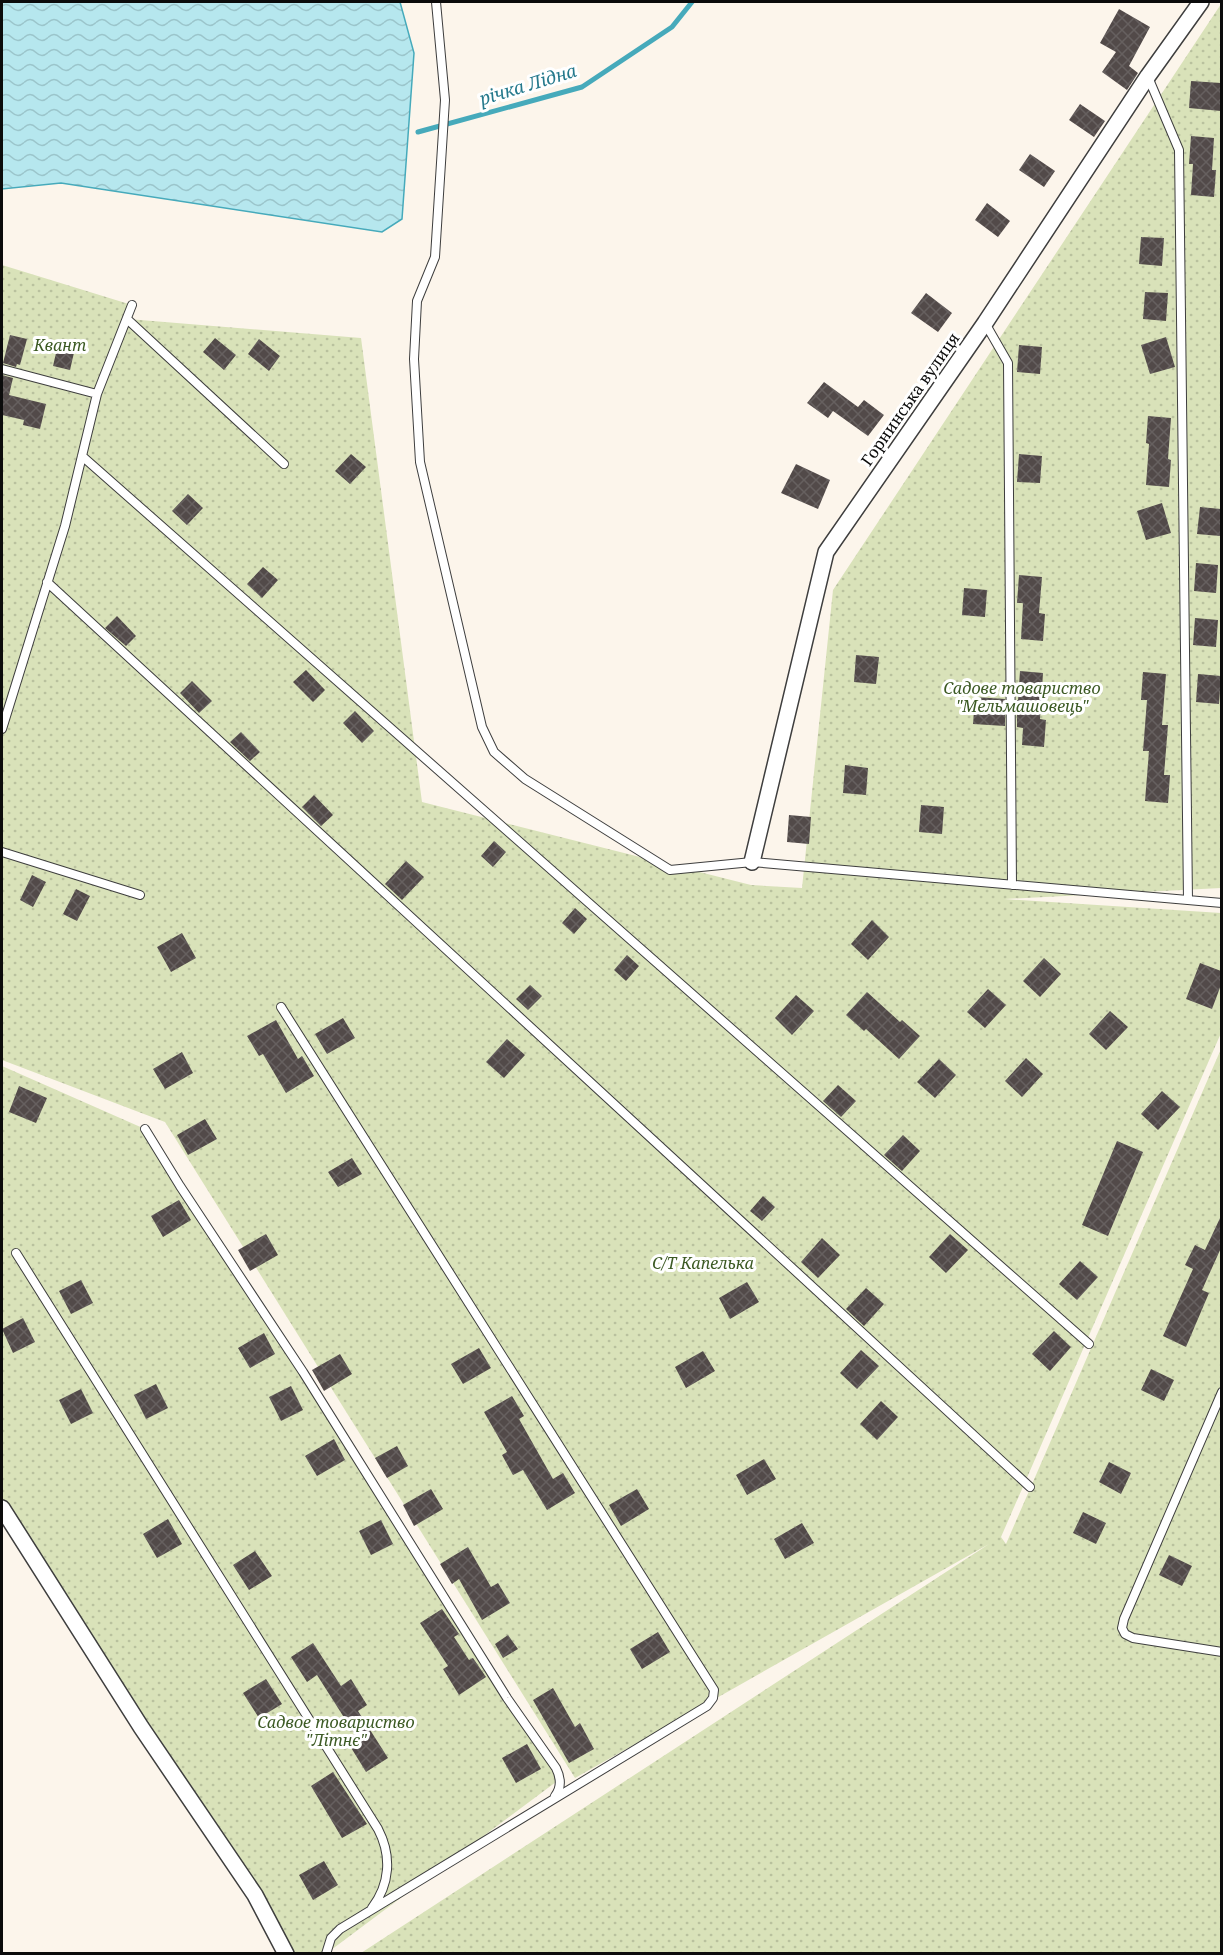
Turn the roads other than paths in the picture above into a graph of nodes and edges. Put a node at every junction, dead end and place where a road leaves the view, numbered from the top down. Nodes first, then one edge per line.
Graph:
1 (436, 2) edge
2 (1201, 2) edge
3 (1148, 76) junction
4 (132, 305) dead end
5 (127, 319) junction
6 (985, 323) junction
7 (2, 369) edge
8 (97, 394) junction
9 (82, 456) junction
10 (284, 464) dead end
11 (47, 582) junction
12 (2, 729) edge
13 (2, 852) edge
14 (752, 862) junction
15 (1012, 885) junction
16 (140, 895) dead end
17 (1188, 900) junction
18 (1221, 903) edge
19 (281, 1007) dead end
20 (145, 1129) dead end
21 (16, 1253) dead end
22 (1089, 1344) dead end
23 (1221, 1392) edge
24 (1029, 1486) dead end
25 (2, 1508) edge
26 (1221, 1652) edge
27 (550, 1801) junction
28 (369, 1912) junction
29 (286, 1953) edge
30 (326, 1953) edge

1 - 14 lane
2 - 3 street, Горнинська вулиця
3 - 6 street, Горнинська вулиця
3 - 17 lane
4 - 5 lane
5 - 8 lane
5 - 10 lane
6 - 14 street, Горнинська вулиця
6 - 15 lane
7 - 8 lane
8 - 9 lane
9 - 11 lane
9 - 22 lane
11 - 12 lane
11 - 24 lane
13 - 16 lane
14 - 15 lane
15 - 17 lane
17 - 18 lane
19 - 27 lane
20 - 27 lane
21 - 28 lane
23 - 26 lane
25 - 29 street
27 - 28 lane
28 - 30 lane

